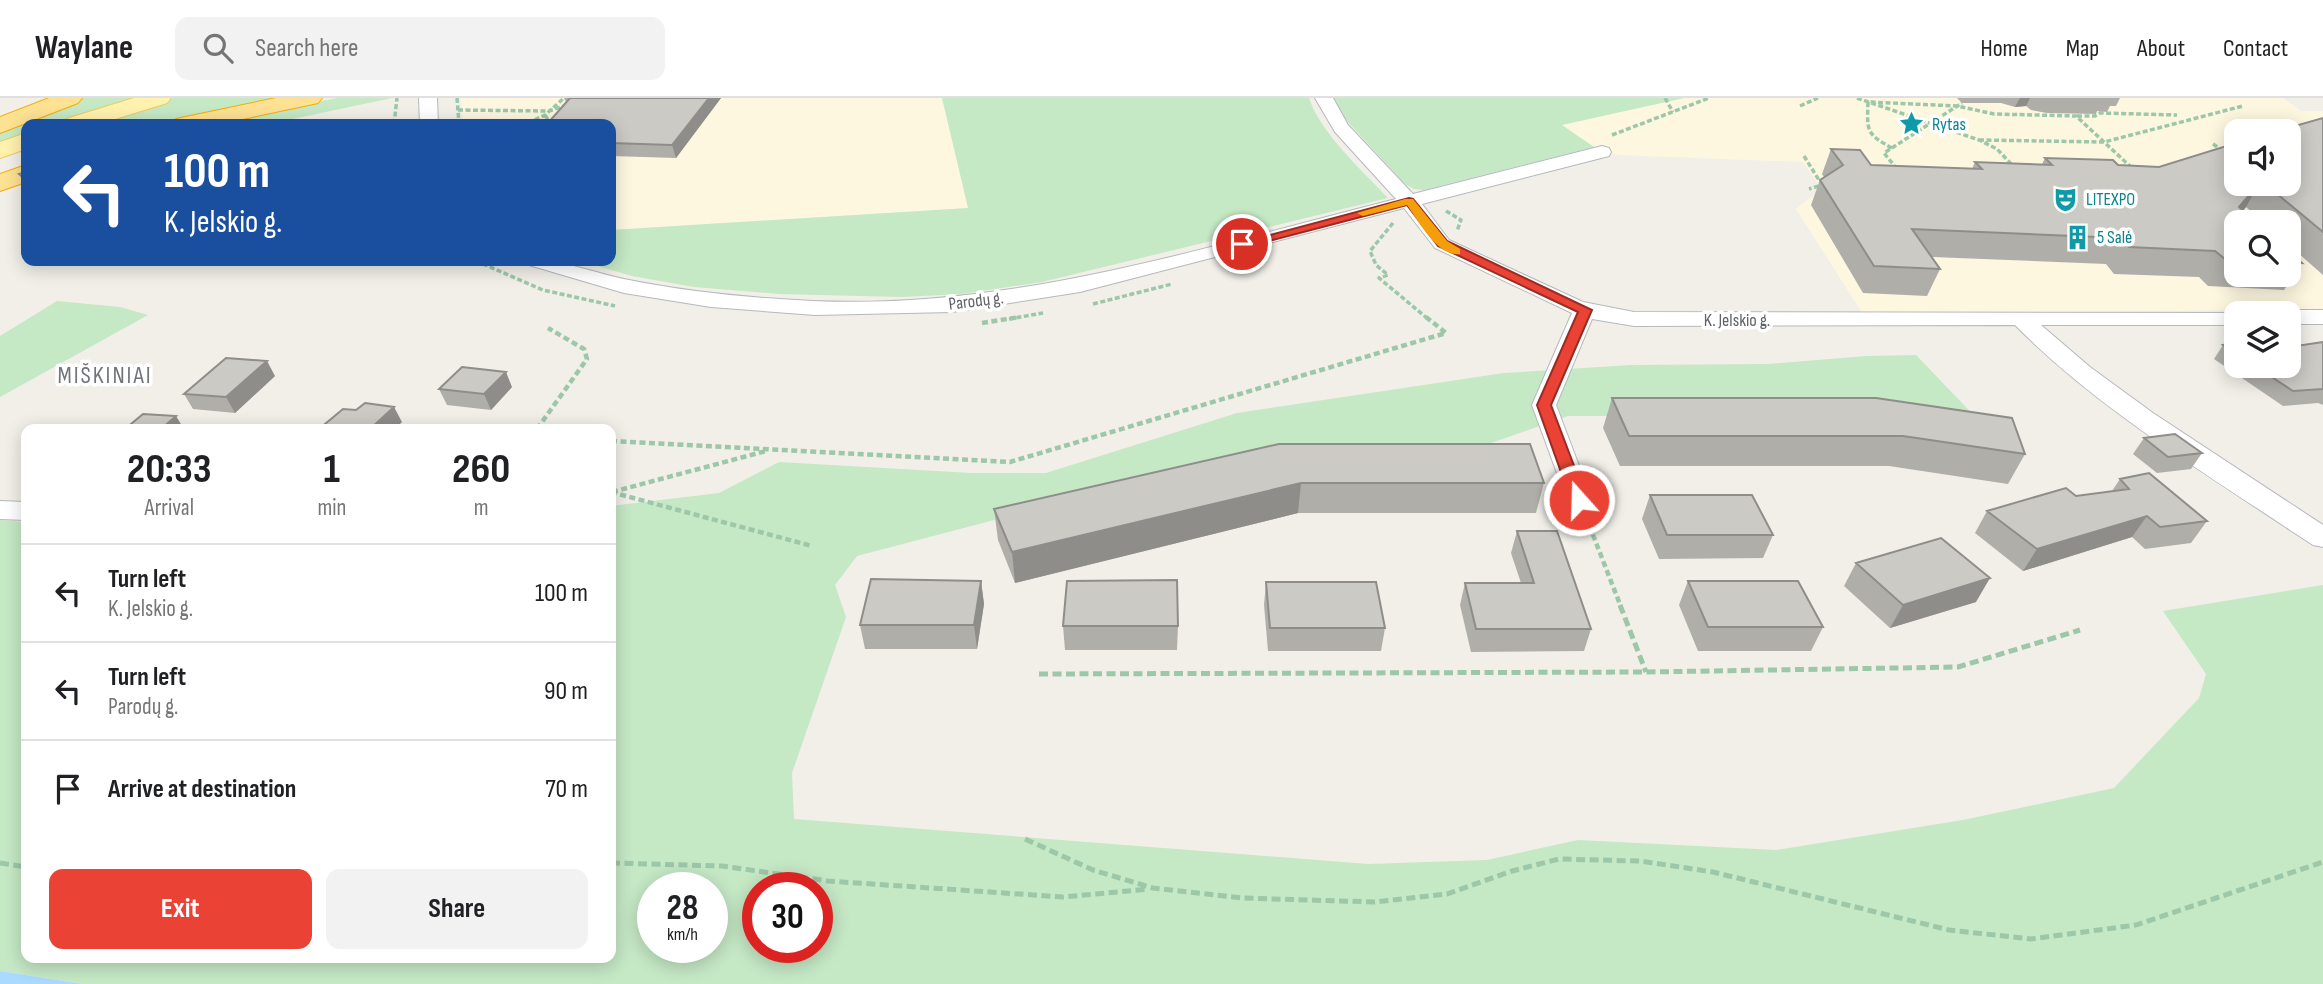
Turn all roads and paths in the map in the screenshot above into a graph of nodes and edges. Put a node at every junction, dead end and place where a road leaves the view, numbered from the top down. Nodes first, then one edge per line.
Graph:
1 (46, 98) edge
2 (70, 98) edge
3 (159, 98) edge
4 (310, 98) edge
5 (397, 98) edge
6 (428, 98) edge
7 (457, 98) edge
8 (565, 98) edge
9 (1324, 98) edge
10 (1665, 98) edge
11 (1709, 98) edge
12 (1818, 98) edge
13 (1857, 98) edge
14 (1868, 102) junction
15 (1962, 103) dead end
16 (569, 105) edge
17 (1800, 106) dead end
18 (1957, 106) junction
19 (2243, 106) dead end
20 (458, 110) junction
21 (549, 111) junction
22 (1673, 112) junction
23 (545, 115) junction
24 (2177, 115) dead end
25 (0, 116) edge
26 (2076, 116) junction
27 (91, 119) edge
28 (209, 119) edge
29 (395, 119) edge
30 (429, 119) edge
31 (459, 119) edge
32 (536, 119) edge
33 (548, 119) edge
34 (1931, 122) junction
35 (0, 125) edge
36 (1979, 139) junction
37 (2104, 142) junction
38 (21, 143) edge
39 (2213, 144) dead end
40 (1602, 145) joint
41 (1892, 148) junction
42 (0, 150) edge
43 (2223, 152) edge
44 (1804, 156) dead end
45 (2015, 169) edge
46 (1887, 170) edge
47 (2137, 173) edge
48 (21, 175) edge
49 (1820, 179) junction
50 (1828, 179) edge
51 (0, 183) edge
52 (1809, 189) dead end
53 (1409, 201) junction
54 (1440, 207) dead end
55 (1393, 223) dead end
56 (1457, 230) dead end
57 (554, 266) edge
58 (1586, 310) junction
59 (2301, 317) edge
60 (2323, 317) edge
61 (2224, 318) edge
62 (2023, 320) junction
63 (548, 328) dead end
64 (541, 424) edge
65 (616, 441) edge
66 (772, 450) junction
67 (616, 491) edge
68 (616, 493) edge
69 (1579, 500) joint
70 (0, 510) edge
71 (21, 511) edge
72 (2323, 538) edge
73 (812, 547) dead end
74 (2080, 630) dead end
75 (1646, 673) junction
76 (1039, 674) dead end
77 (1025, 839) dead end
78 (2323, 862) edge
79 (0, 863) edge
80 (616, 863) edge
81 (21, 866) edge
82 (1153, 888) junction

1 - 25 highway
2 - 35 highway
3 - 27 main road
4 - 28 highway
5 - 29 path
6 - 30 street
7 - 20 path
8 - 21 path
9 - 53 street, K. Jelskio g.
10 - 22 path
11 - 22 path
12 - 17 path
13 - 14 path
14 - 18 path
14 - 34 path
14 - 41 path
15 - 18 path
16 - 21 path
18 - 26 path
18 - 34 path
19 - 37 path
20 - 21 path
20 - 31 path
21 - 23 path
22 - 40 path
23 - 32 path
23 - 33 path
24 - 26 path
26 - 37 path
34 - 36 path
34 - 41 path
36 - 37 path
36 - 45 path
37 - 47 path
38 - 42 main road
39 - 43 path
40 - 53 street, Parodų g.
41 - 46 path
44 - 49 path
48 - 51 highway
49 - 50 path
49 - 52 path
53 - 57 street, Parodų g.
53 - 58 street, K. Jelskio g.
54 - 56 path
55 - 66 path
58 - 62 street, K. Jelskio g.
58 - 69 street
59 - 60 street
61 - 62 street, K. Jelskio g.
62 - 72 street
63 - 64 path
65 - 66 path
66 - 67 path
68 - 73 path
69 - 75 path
70 - 71 street
74 - 75 path
75 - 76 path
77 - 82 path
78 - 82 path
79 - 81 path
80 - 82 path

